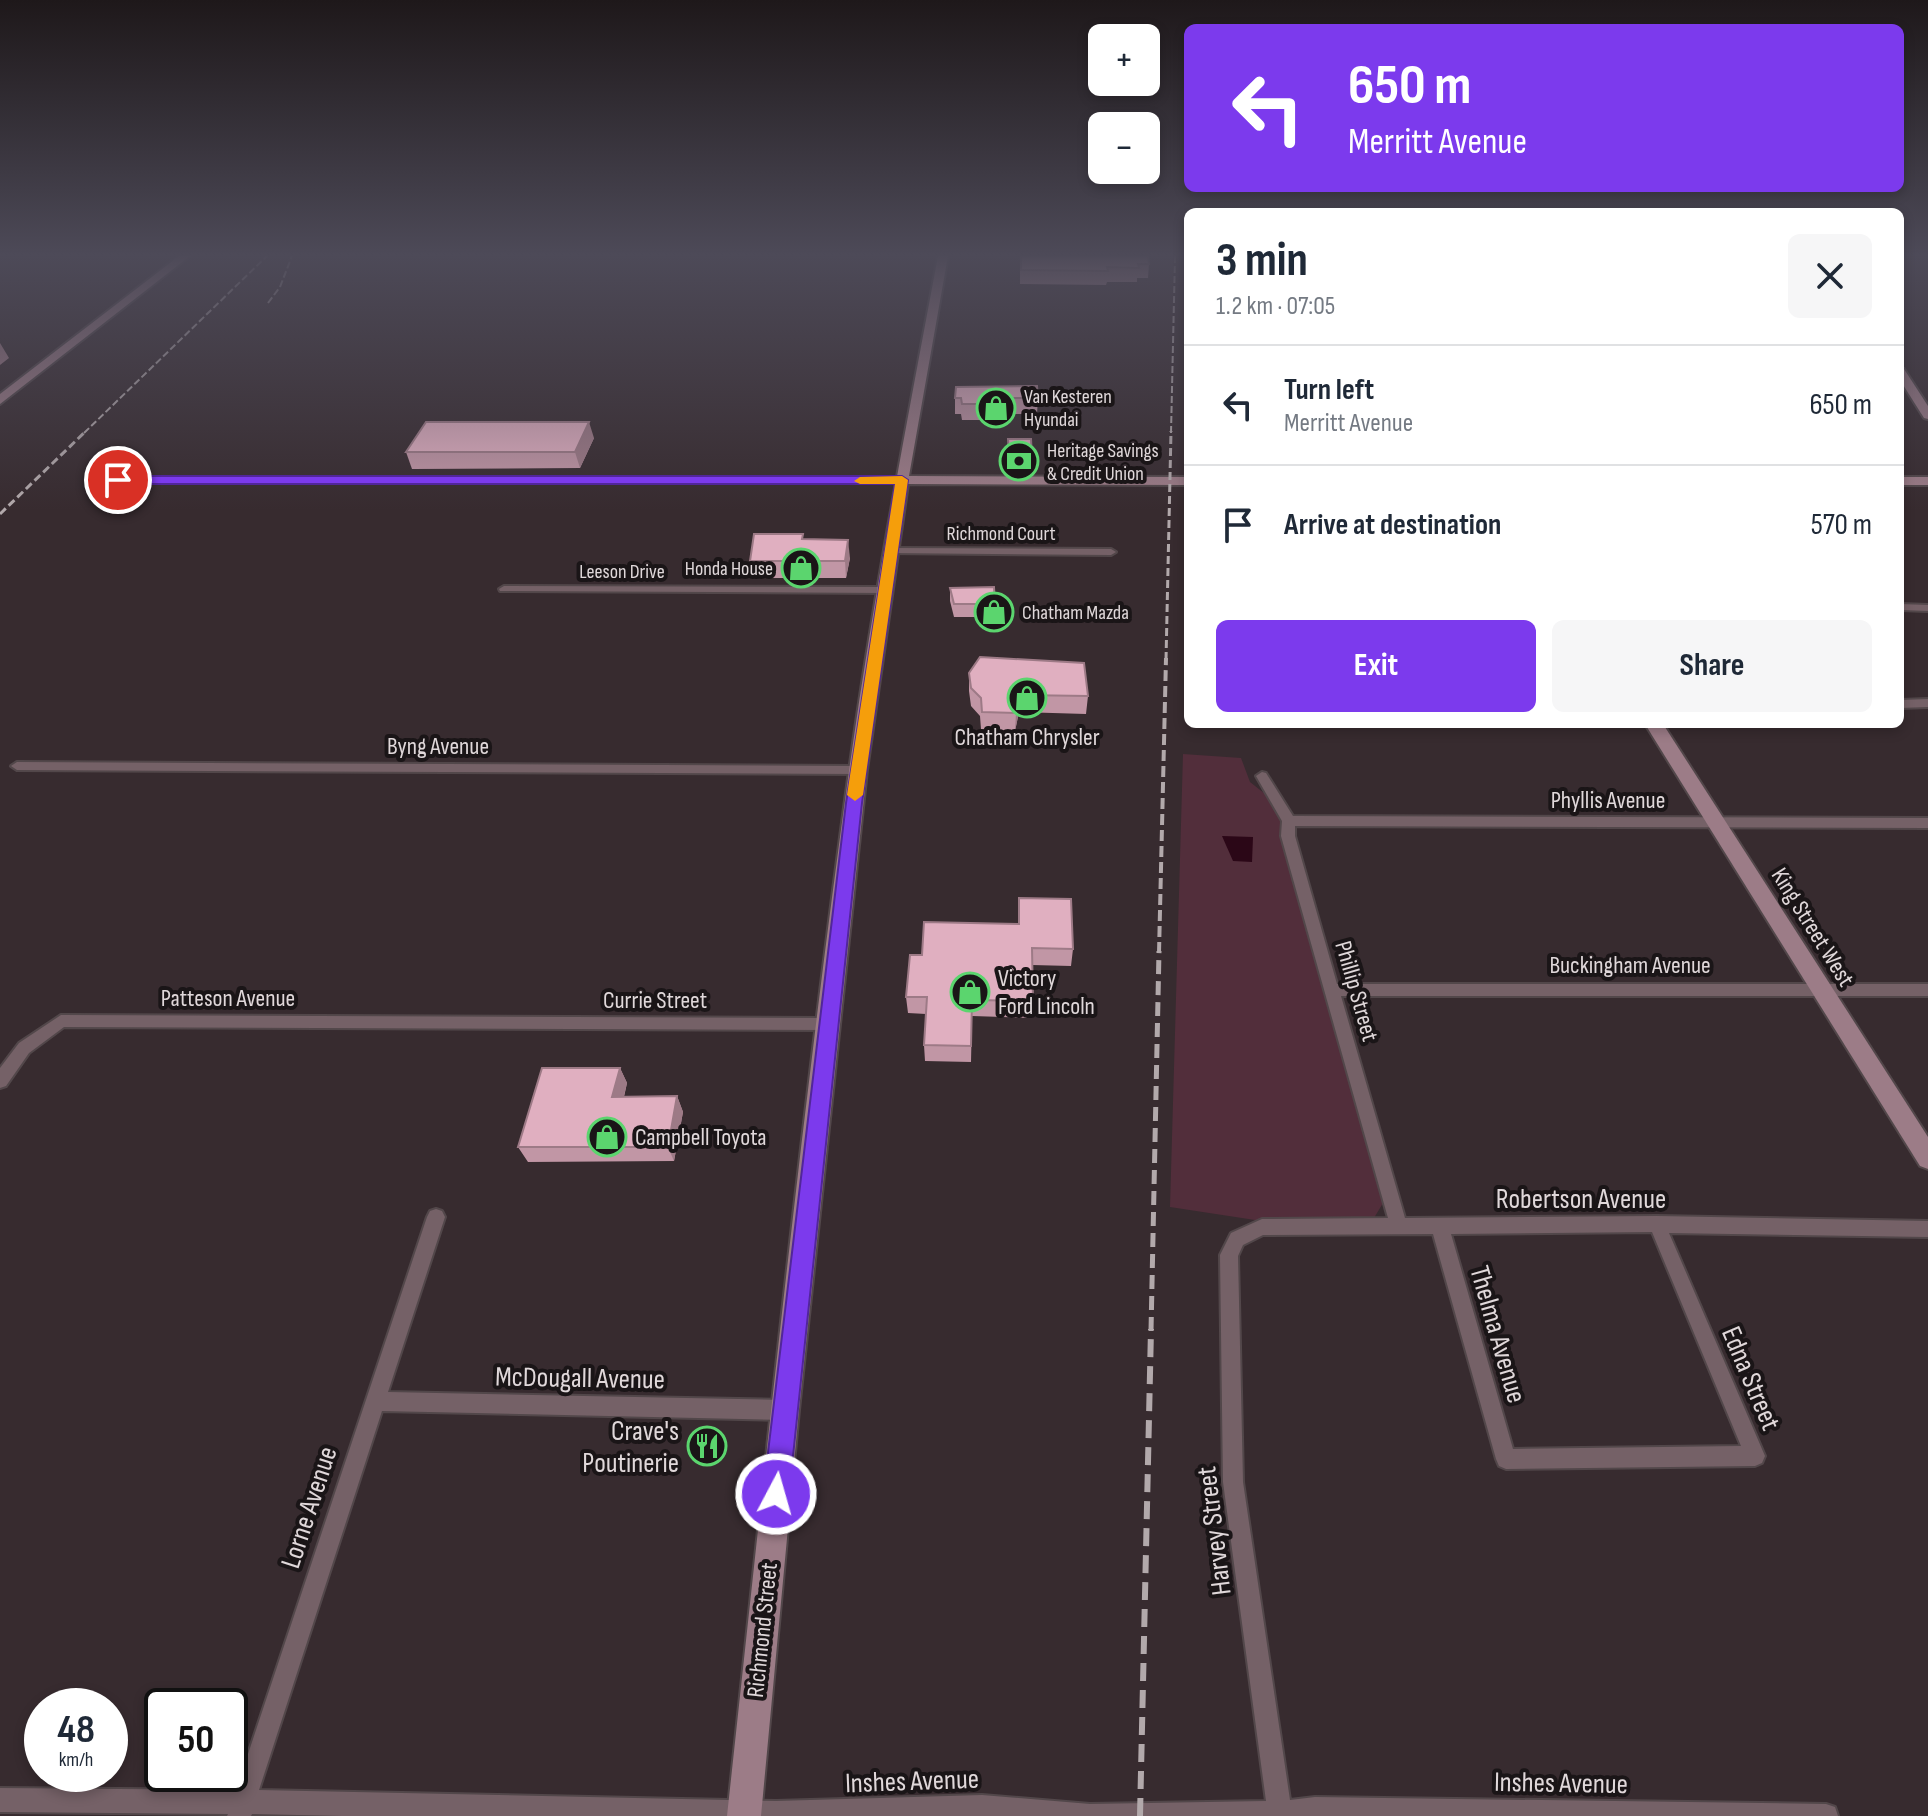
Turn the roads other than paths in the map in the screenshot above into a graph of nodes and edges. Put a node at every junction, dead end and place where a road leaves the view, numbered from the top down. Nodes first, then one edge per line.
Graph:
1 (76, 341) edge
2 (927, 341) edge
3 (1904, 377) edge
4 (0, 400) edge
5 (1928, 415) edge
6 (118, 480) dead end
7 (902, 480) junction
8 (1928, 480) edge
9 (1184, 481) edge
10 (1905, 481) edge
11 (891, 551) junction
12 (1111, 552) dead end
13 (504, 589) dead end
14 (885, 590) junction
15 (1904, 607) edge
16 (1928, 608) edge
17 (1928, 703) edge
18 (1904, 704) edge
19 (1656, 728) edge
20 (17, 766) dead end
21 (858, 770) junction
22 (1262, 776) dead end
23 (1289, 821) junction
24 (1715, 822) junction
25 (1928, 823) edge
26 (1332, 990) junction
27 (1822, 990) junction
28 (1928, 990) edge
29 (482, 1024) joint
30 (827, 1024) junction
31 (0, 1081) edge
32 (1928, 1158) edge
33 (436, 1217) dead end
34 (1398, 1223) junction
35 (1439, 1224) junction
36 (1657, 1224) junction
37 (1928, 1229) edge
38 (1237, 1239) joint
39 (374, 1401) junction
40 (785, 1410) junction
41 (1506, 1459) joint
42 (0, 1800) edge
43 (241, 1809) edge
44 (744, 1814) edge
45 (1280, 1814) edge
46 (1826, 1816) edge

1 - 4 main road
2 - 7 main road, Richmond Street
3 - 5 main road
6 - 7 street
7 - 9 main road
7 - 11 main road, Richmond Street
8 - 10 main road
11 - 12 street, Richmond Court
11 - 14 main road, Richmond Street
13 - 14 street, Leeson Drive
14 - 21 main road, Richmond Street
15 - 16 street
17 - 18 street
19 - 24 main road, King Street West
20 - 21 street, Byng Avenue
21 - 30 main road, Richmond Street
22 - 23 street, Phillip Street
23 - 24 street, Phyllis Avenue
23 - 26 street, Phillip Street
24 - 25 street, Phyllis Avenue
24 - 27 main road, King Street West
26 - 27 street, Buckingham Avenue
26 - 34 street, Phillip Street
27 - 28 street, Buckingham Avenue
27 - 32 main road, King Street West
29 - 30 street, Currie Street
29 - 31 street, Patteson Avenue
30 - 40 main road, Richmond Street
33 - 39 street, Lorne Avenue
34 - 35 street, Robertson Avenue
34 - 38 street, Robertson Avenue
35 - 36 street, Robertson Avenue
35 - 41 street, Thelma Avenue
36 - 37 street, Robertson Avenue
36 - 41 street, Edna Street
38 - 45 street, Harvey Street
39 - 40 street, McDougall Avenue
39 - 43 street, Lorne Avenue
40 - 44 main road, Richmond Street
42 - 43 street, Inshes Avenue
43 - 44 street, Inshes Avenue
44 - 45 street, Inshes Avenue
45 - 46 street, Inshes Avenue

